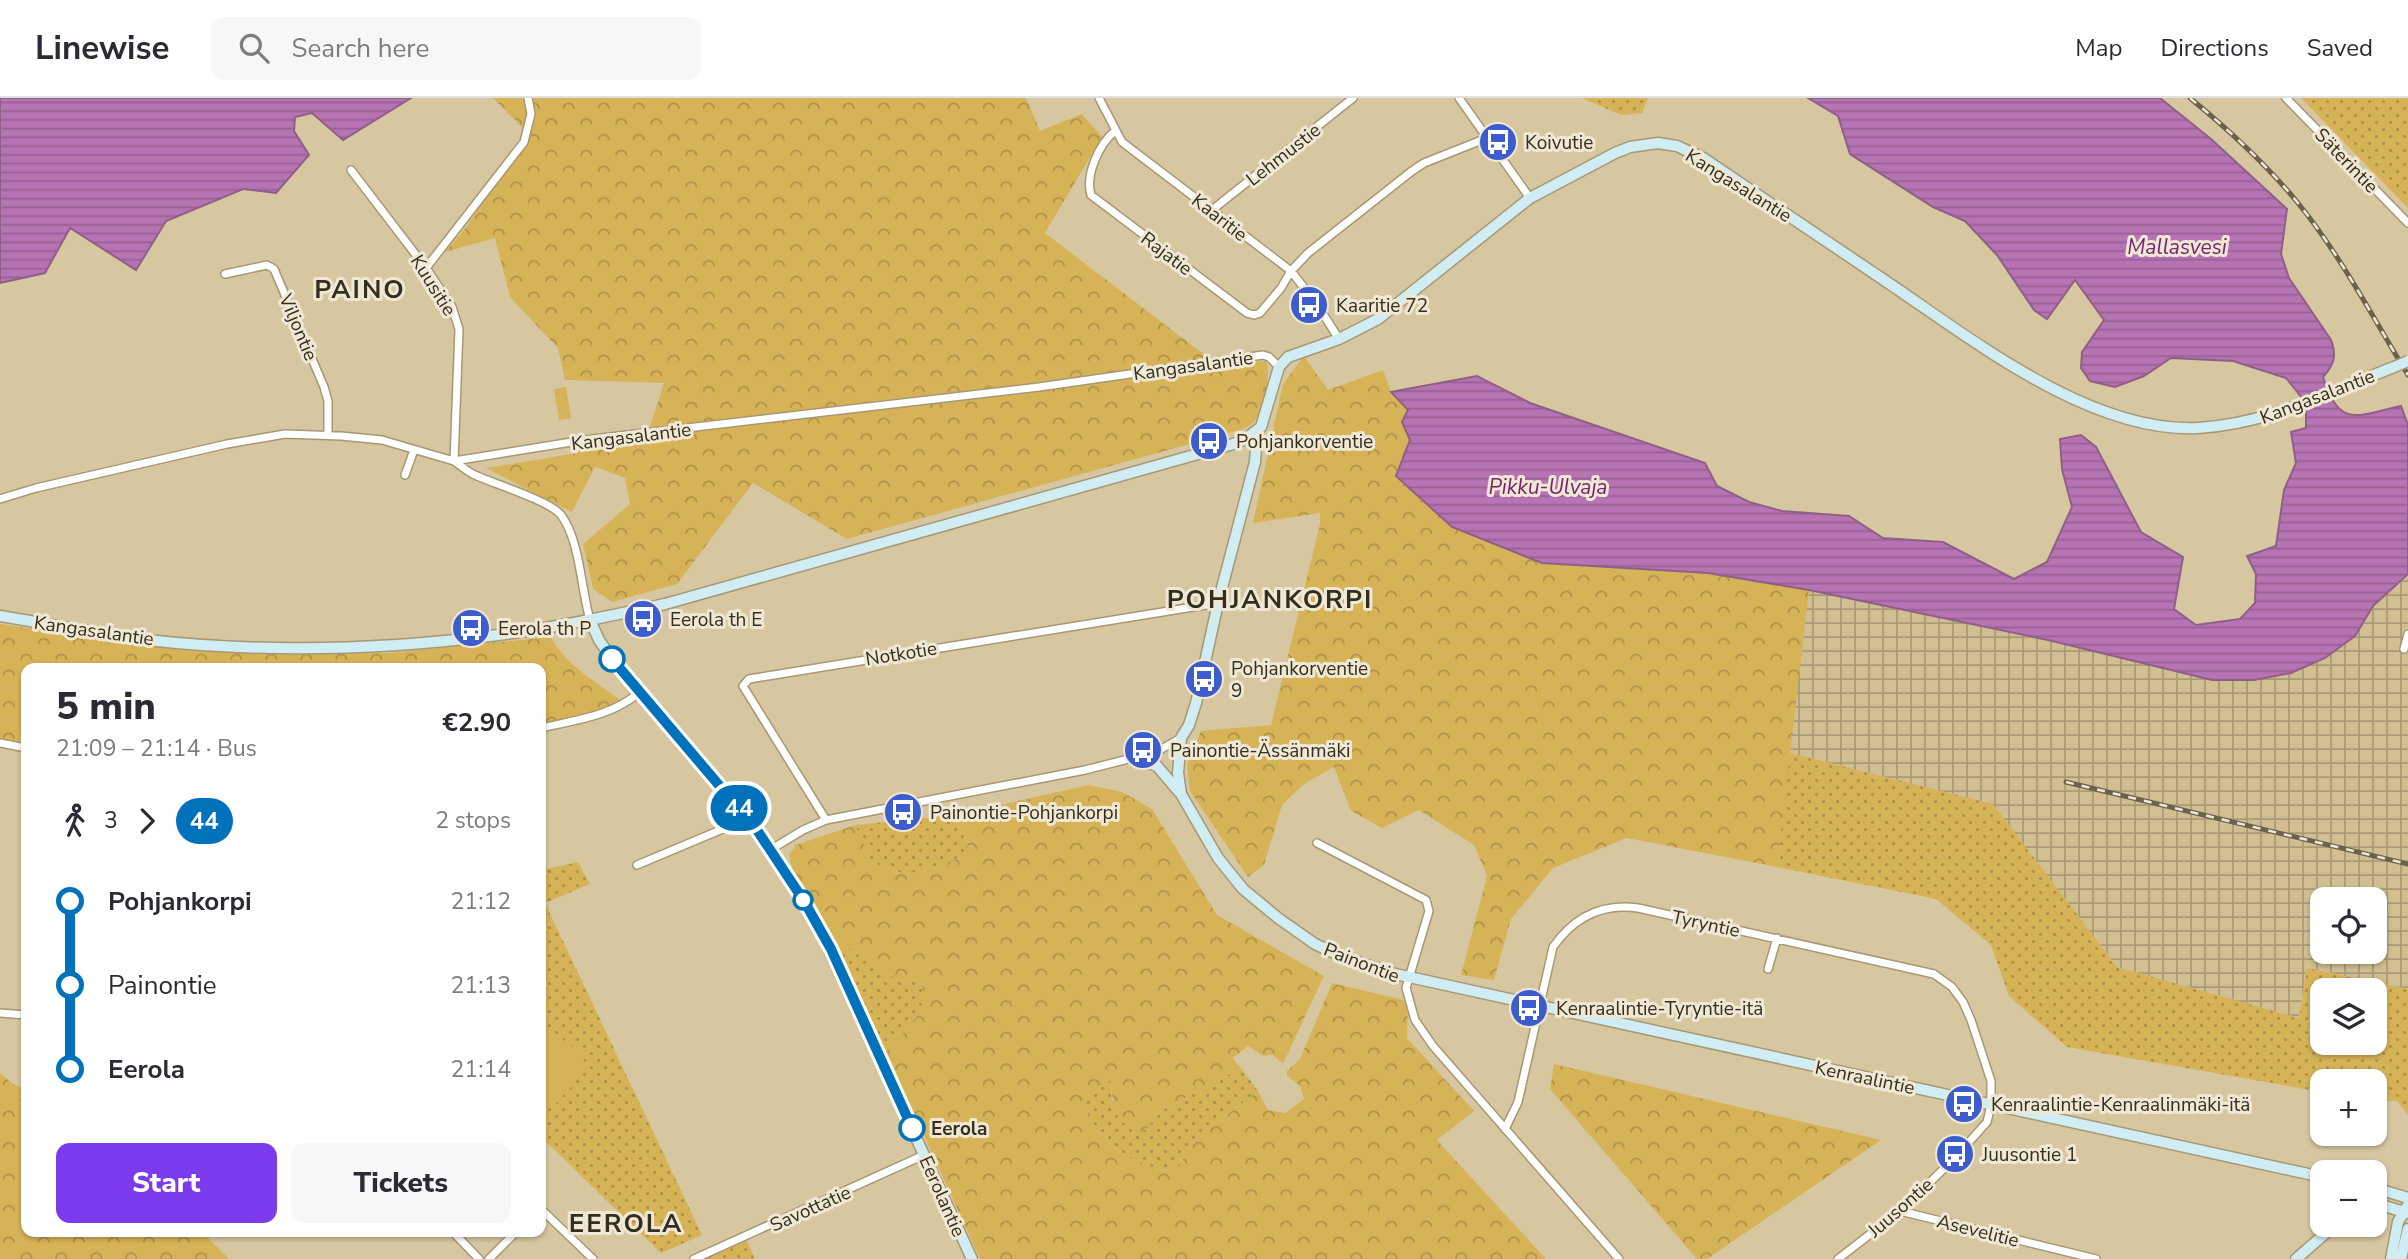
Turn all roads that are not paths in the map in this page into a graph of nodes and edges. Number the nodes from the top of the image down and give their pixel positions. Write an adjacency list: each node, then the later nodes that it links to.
1 (528, 98): 12 (street)
2 (1099, 98): 6 (street, Kaaritie)
3 (1353, 98): 10 (street, Lehmustie)
4 (1459, 98): 7 (street)
5 (2286, 98): 11 (street, Säterintie)
6 (1115, 131): 10 (street, Kaaritie); 13 (street, Rajatie)
7 (1487, 138): 9 (street); 13 (street)
8 (351, 170): 12 (street, Kuusitie)
9 (1530, 198): 15 (main road, Kangasalantie); 16 (main road, Kangasalantie, bridge)
10 (1212, 210): 13 (street, Kaaritie)
11 (2408, 223)
12 (426, 268): 21 (street, Kuusitie)
13 (1291, 271): 15 (street, Kaaritie)
14 (225, 274): 18 (street, Viljontie)
15 (1339, 339): 17 (main road, Kangasalantie)
16 (2408, 361)
17 (1279, 367): 19 (main road); 21 (street, Kangasalantie)
18 (328, 435): 20 (street, Kangasalantie); 23 (street, Kangasalantie)
19 (1253, 435): 24 (main road); 26 (main road, Kangasalantie)
20 (414, 450): 21 (street, Kangasalantie); 22 (street)
21 (454, 461): 26 (street)
22 (405, 475)
23 (0, 499)
24 (1218, 603): 31 (main road); 37 (street, Notkotie)
25 (0, 616): 26 (main road, Kangasalantie)
26 (590, 620): 29 (main road)
27 (2408, 634): 28 (street)
28 (2404, 649)
29 (640, 692): 30 (street); 36 (main road, Eerolantie)
30 (546, 727)
31 (1181, 738): 34 (street); 35 (main road, Painontie)
32 (0, 743): 33 (street)
33 (21, 747)
34 (1132, 757): 35 (main road); 37 (street)
35 (1181, 793): 43 (main road, Painontie)
36 (745, 817): 39 (main road, Eerolantie); 40 (street)
37 (826, 820): 39 (street)
38 (1317, 843): 43 (street)
39 (770, 850): 49 (main road, Eerolantie)
40 (637, 865)
41 (1777, 938): 42 (street); 44 (street, Tyryntie); 47 (street, Tyryntie)
42 (1768, 969)
43 (1408, 976): 44 (main road, Kenraalintie); 48 (street, Painontie)
44 (1540, 1005): 47 (main road, Kenraalintie); 48 (street, Tyryntie)
45 (0, 1013): 46 (street)
46 (21, 1015)
47 (1992, 1105): 50 (main road, Kenraalintie); 54 (street, Juusontie)
48 (1505, 1129): 66 (street, Painontie)
49 (925, 1155): 64 (street, Savottatie); 65 (main road, Eerolantie)
50 (2310, 1174)
51 (2387, 1192): 52 (main road)
52 (2408, 1198)
53 (2387, 1206): 55 (main road)
54 (1900, 1210): 67 (street, Juusontie); 68 (street, Asevelitie)
55 (2406, 1210): 70 (main road)
56 (546, 1214): 63 (street)
57 (2408, 1229): 71 (main road)
58 (458, 1237): 61 (street)
59 (511, 1237): 62 (street)
60 (2321, 1237): 69 (main road)
61 (479, 1259)
62 (489, 1259)
63 (593, 1259)
64 (694, 1259)
65 (972, 1259)
66 (1619, 1259)
67 (1838, 1259)
68 (2096, 1259)
69 (2296, 1259)
70 (2391, 1259)
71 (2400, 1259)

